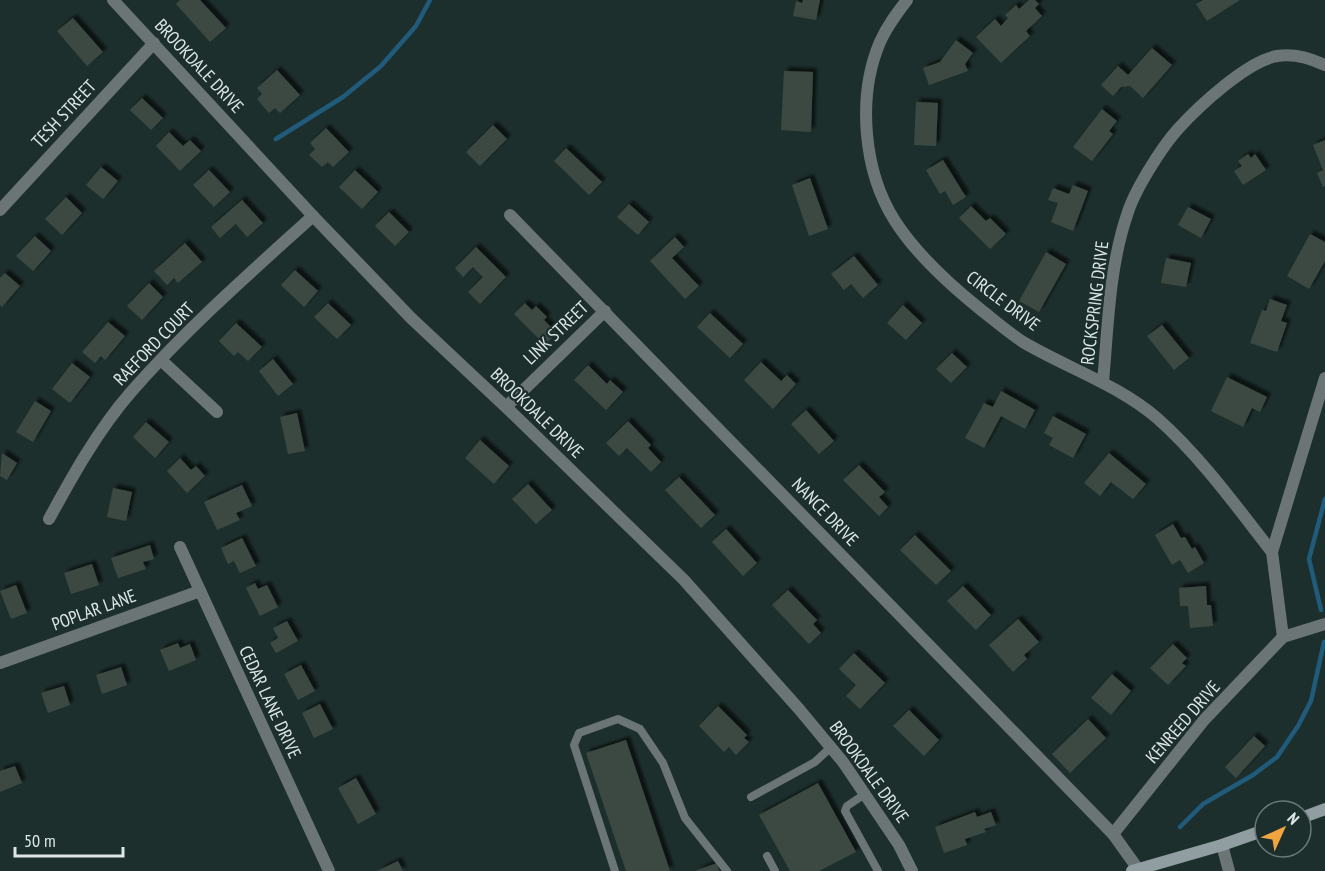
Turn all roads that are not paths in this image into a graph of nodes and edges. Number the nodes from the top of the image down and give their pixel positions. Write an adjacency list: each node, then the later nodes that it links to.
1 (113, 0): 3 (street, BROOKDALE DRIVE)
2 (907, 0): 11 (street, CIRCLE DRIVE)
3 (154, 43): 5 (street, TESH STREET); 7 (street, BROOKDALE DRIVE)
4 (1325, 65): 11 (street, ROCKSPRING DRIVE)
5 (0, 210)
6 (510, 215): 8 (street, NANCE DRIVE)
7 (313, 216): 9 (street, RAEFORD COURT); 12 (street, BROOKDALE DRIVE)
8 (605, 311): 12 (street, LINK STREET); 24 (street, NANCE DRIVE)
9 (161, 360): 13 (street); 14 (street, RAEFORD COURT)
10 (1325, 378): 16 (street)
11 (1103, 382): 16 (street, CIRCLE DRIVE)
12 (506, 406): 21 (street, BROOKDALE DRIVE)
13 (217, 412)
14 (48, 519)
15 (180, 547): 17 (street, CEDAR LANE DRIVE)
16 (1272, 552): 19 (street)
17 (200, 591): 20 (street, POPLAR LANE); 29 (street, CEDAR LANE DRIVE)
18 (1325, 624): 19 (street, KENREED DRIVE)
19 (1283, 637): 24 (street, KENREED DRIVE)
20 (0, 663)
21 (831, 747): 22 (street, BROOKDALE DRIVE); 23 (lane)
22 (865, 794): 33 (lane); 34 (street, BROOKDALE DRIVE)
23 (751, 797)
24 (1113, 834): 28 (street)
25 (1253, 834): 26 (main road)
26 (1222, 845): 28 (main road); 35 (street)
27 (767, 856): 32 (lane)
28 (1135, 870)
29 (329, 871)
30 (615, 871): 31 (lane)
31 (727, 871)
32 (775, 871)
33 (878, 871)
34 (912, 871)
35 (1229, 871)

